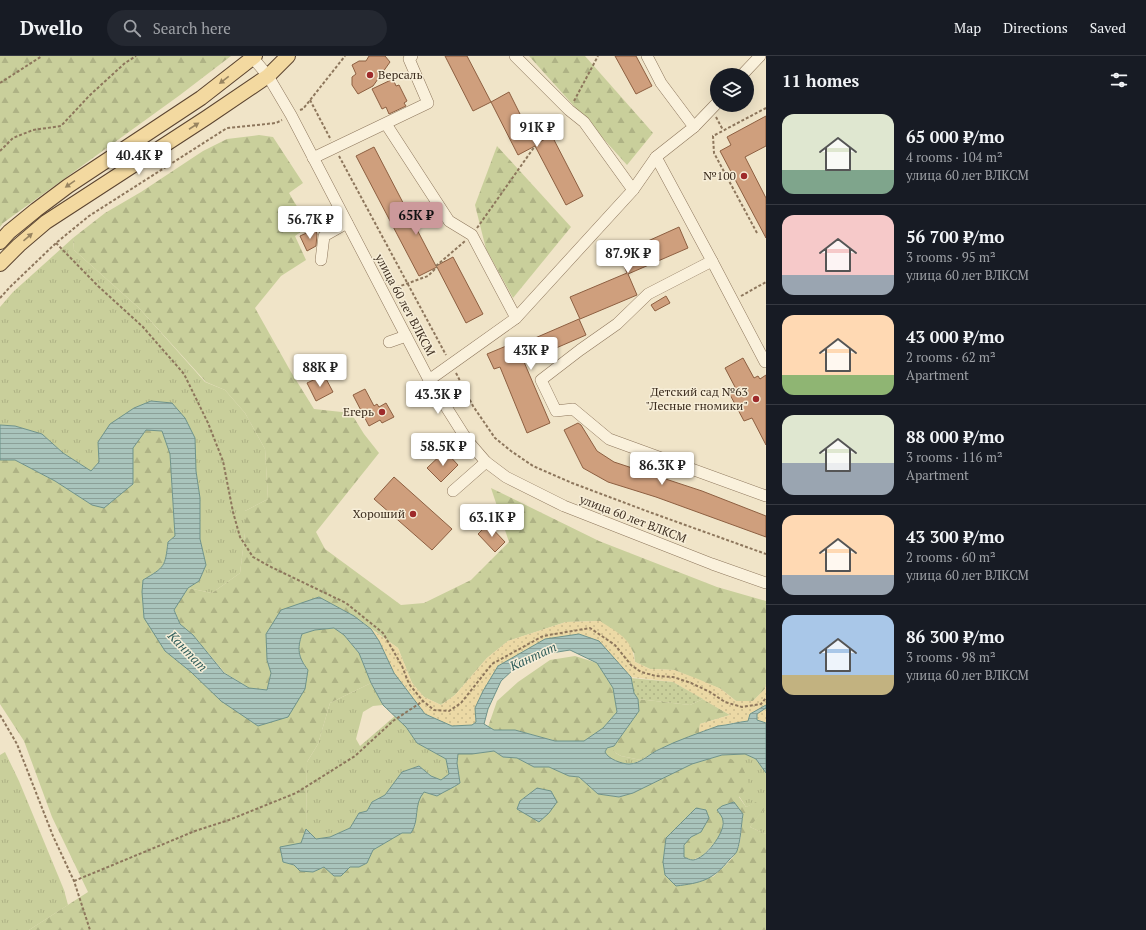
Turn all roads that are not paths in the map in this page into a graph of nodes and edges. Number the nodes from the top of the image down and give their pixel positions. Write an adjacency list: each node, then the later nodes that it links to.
1 (288, 56): 8 (main road)
2 (412, 56): 10 (street)
3 (515, 56): 14 (street)
4 (647, 56): 11 (street)
5 (760, 56): 7 (street)
6 (254, 57): 8 (street, улица 60 лет ВЛКСМ); 16 (main road, one-way to 16)
7 (749, 68)
8 (268, 76): 13 (street, улица 60 лет ВЛКСМ); 19 (main road, one-way to 8)
9 (710, 110): 11 (street)
10 (386, 124): 13 (street); 20 (street)
11 (694, 127): 12 (street)
12 (656, 157): 14 (street); 18 (street)
13 (313, 158): 15 (street, улица 60 лет ВЛКСМ)
14 (633, 190): 20 (street)
15 (347, 223): 17 (street); 21 (street, улица 60 лет ВЛКСМ)
16 (0, 242)
17 (321, 260)
18 (712, 261): 23 (street); 27 (street)
19 (0, 264)
20 (516, 318): 24 (street)
21 (406, 336): 22 (street); 24 (street, улица 60 лет ВЛКСМ)
22 (389, 342)
23 (765, 362)
24 (429, 380): 25 (street, улица 60 лет ВЛКСМ)
25 (486, 462): 26 (street); 28 (street, улица 60 лет ВЛКСМ)
26 (453, 491)
27 (766, 496)
28 (766, 582)

